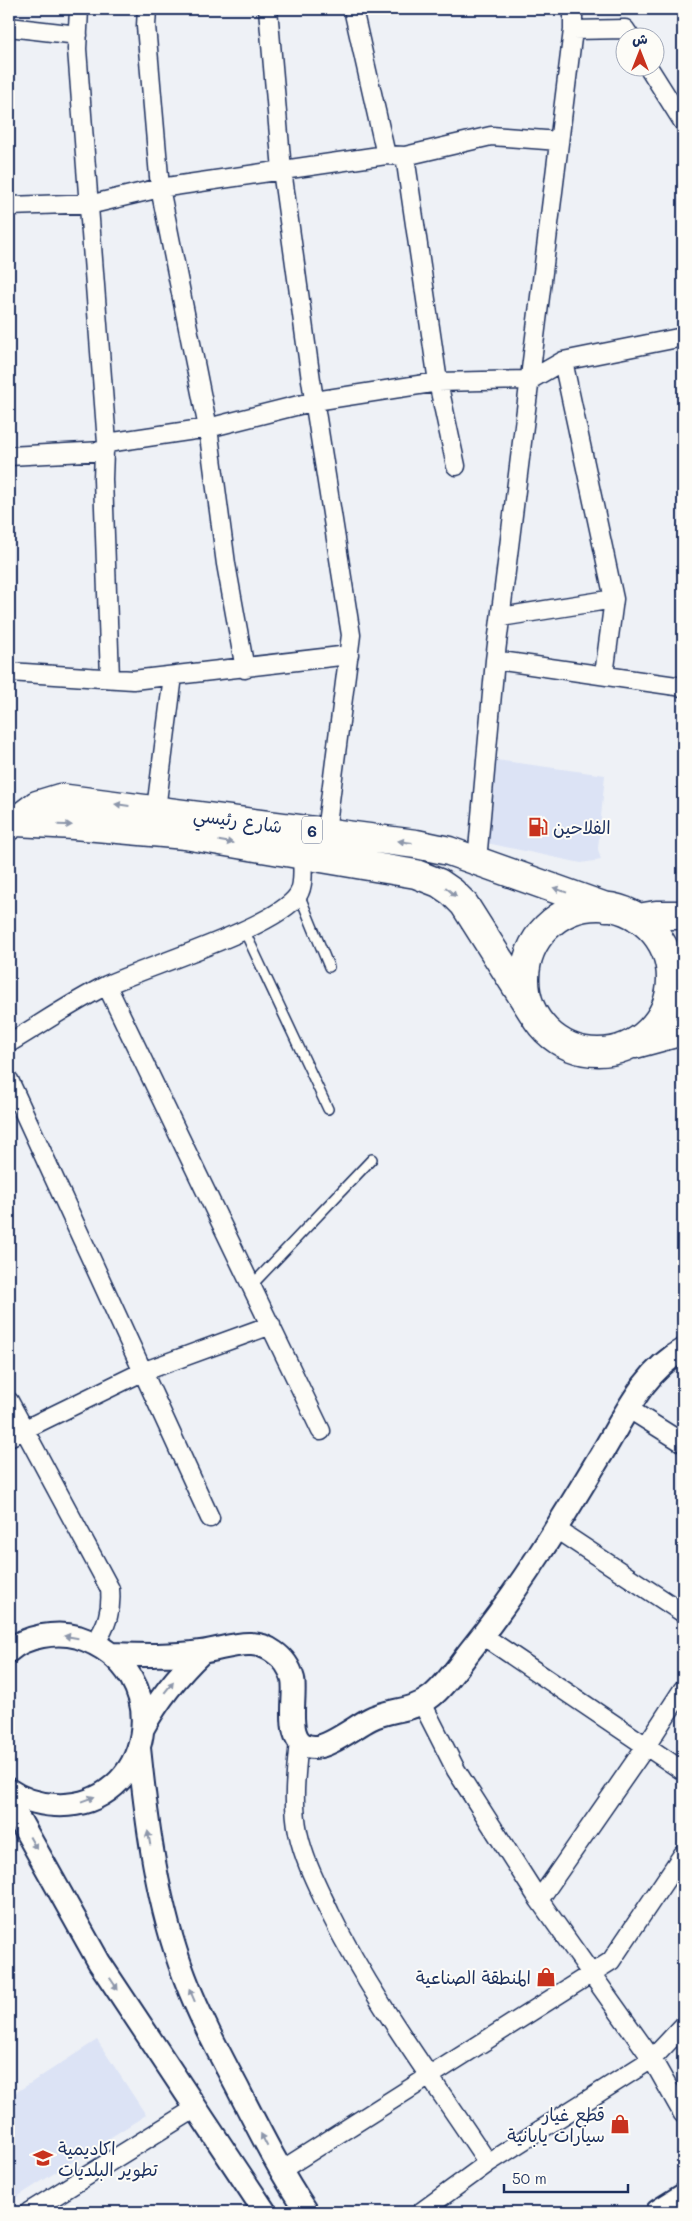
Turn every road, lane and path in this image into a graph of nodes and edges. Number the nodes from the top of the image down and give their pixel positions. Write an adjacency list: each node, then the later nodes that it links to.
1 (79, 9): 9 (street)
2 (148, 9): 16 (street)
3 (268, 9): 15 (street)
4 (353, 9): 13 (street)
5 (573, 9): 8 (street)
6 (9, 27): 9 (street)
7 (614, 29): 8 (street)
8 (573, 30): 12 (street)
9 (78, 35): 17 (street)
10 (655, 78): 11 (street)
11 (683, 122)
12 (559, 141): 14 (street); 21 (street)
13 (386, 155): 14 (street); 15 (street)
14 (405, 156): 22 (street)
15 (282, 170): 16 (street); 23 (street)
16 (160, 188): 17 (street); 24 (street)
17 (88, 203): 18 (street); 25 (street)
18 (9, 206)
19 (683, 337): 20 (street)
20 (563, 361): 21 (street); 28 (street)
21 (530, 380): 22 (street); 29 (street)
22 (438, 382): 23 (street); 27 (street)
23 (314, 401): 24 (street); 30 (street)
24 (208, 428): 25 (street); 32 (street)
25 (106, 447): 26 (street); 36 (street)
26 (9, 456)
27 (456, 466)
28 (614, 599): 29 (street); 34 (street)
29 (501, 617): 31 (street)
30 (350, 655): 32 (street); 40 (street)
31 (495, 660): 34 (street); 42 (street)
32 (245, 668): 35 (street)
33 (9, 672): 36 (street)
34 (604, 675): 37 (street)
35 (173, 676): 36 (street); 38 (street)
36 (110, 678)
37 (683, 686)
38 (156, 809): 39 (highway, شارع رئيسي / 6, one-way to 39); 40 (highway, شارع رئيسي / 6)
39 (12, 824): 41 (highway, شارع رئيسي / 6, one-way to 41)
40 (326, 832): 42 (highway, شارع رئيسي / 6, one-way to 40)
41 (302, 854): 43 (street); 51 (highway, شارع رئيسي / 6, one-way to 51)
42 (477, 861): 44 (highway, شارع رئيسي / 6, one-way to 42)
43 (299, 894): 47 (street); 49 (lane)
44 (606, 907): 46 (highway, شارع رئيسي); 51 (highway, شارع رئيسي)
45 (683, 915): 46 (highway, شارع رئيسي)
46 (638, 918): 48 (highway, شارع رئيسي)
47 (244, 930): 50 (street); 56 (lane)
48 (677, 964): 54 (highway, شارع رئيسي)
49 (329, 967)
50 (107, 986): 53 (street); 58 (street)
51 (533, 1013): 54 (highway, شارع رئيسي)
52 (683, 1031): 54 (highway, شارع رئيسي)
53 (9, 1043)
54 (624, 1046)
55 (9, 1080): 61 (street)
56 (328, 1109)
57 (372, 1159): 58 (lane)
58 (252, 1285): 59 (street)
59 (271, 1325): 61 (street); 64 (street)
60 (683, 1350): 63 (street)
61 (142, 1372): 65 (street); 67 (street)
62 (9, 1400): 65 (street)
63 (629, 1408): 66 (street); 68 (street)
64 (321, 1431)
65 (16, 1433): 72 (street)
66 (683, 1443)
67 (210, 1518)
68 (556, 1529): 69 (street); 70 (street)
69 (683, 1613)
70 (482, 1635): 75 (street); 78 (street)
71 (10, 1648): 72 (street, one-way to 71)
72 (104, 1649): 73 (street); 76 (street)
73 (202, 1652): 76 (street, one-way to 73); 77 (street)
74 (683, 1690): 78 (street)
75 (422, 1703): 77 (street); 83 (street)
76 (141, 1738): 80 (street, one-way to 76); 91 (street, one-way to 76)
77 (299, 1741): 87 (street)
78 (646, 1746): 79 (street); 83 (street)
79 (683, 1771)
80 (9, 1790)
81 (9, 1801): 88 (street, one-way to 88)
82 (683, 1854): 84 (street)
83 (538, 1900): 84 (street)
84 (592, 1974): 86 (street); 87 (street)
85 (683, 2026): 86 (street)
86 (652, 2059): 89 (street); 90 (street)
87 (431, 2076): 90 (street); 91 (street)
88 (196, 2108): 93 (street); 94 (street)
89 (683, 2114)
90 (488, 2164): 96 (street)
91 (280, 2171): 95 (street)
92 (683, 2197): 97 (main road)
93 (29, 2212)
94 (265, 2212)
95 (306, 2212)
96 (421, 2212)
97 (659, 2212)

